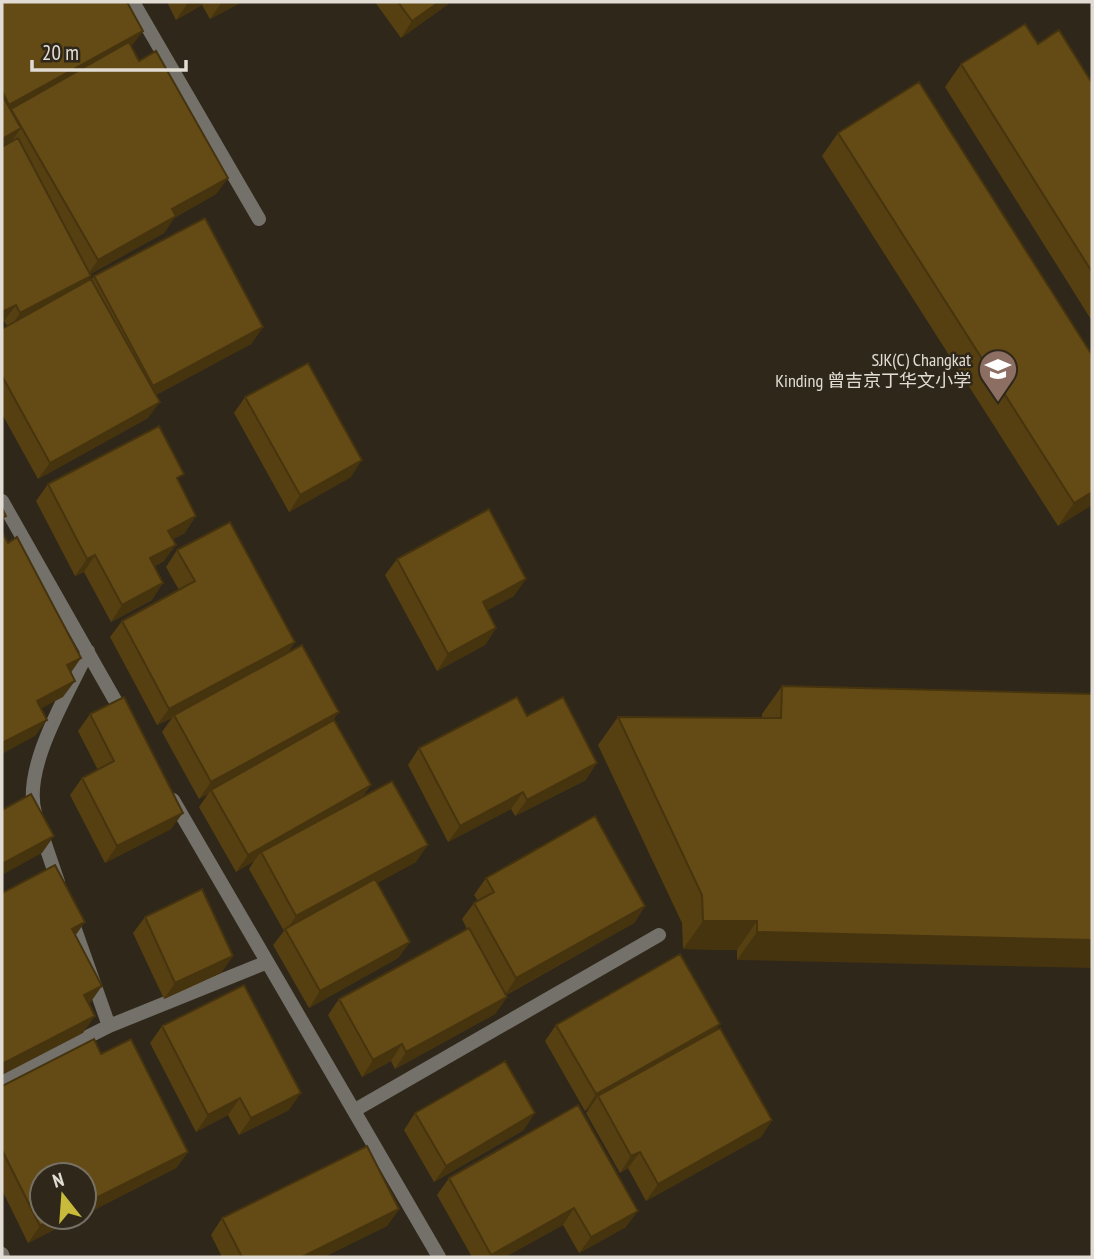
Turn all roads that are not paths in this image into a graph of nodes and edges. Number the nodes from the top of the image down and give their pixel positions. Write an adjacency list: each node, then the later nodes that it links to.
1 (133, 2): 2 (street)
2 (258, 219)
3 (2, 501): 4 (street)
4 (88, 651): 5 (street); 9 (street)
5 (135, 735)
6 (163, 783): 8 (street)
7 (659, 935): 11 (street)
8 (265, 963): 9 (street); 11 (street)
9 (109, 1026): 10 (street)
10 (2, 1080)
11 (355, 1110): 12 (street)
12 (439, 1257)

